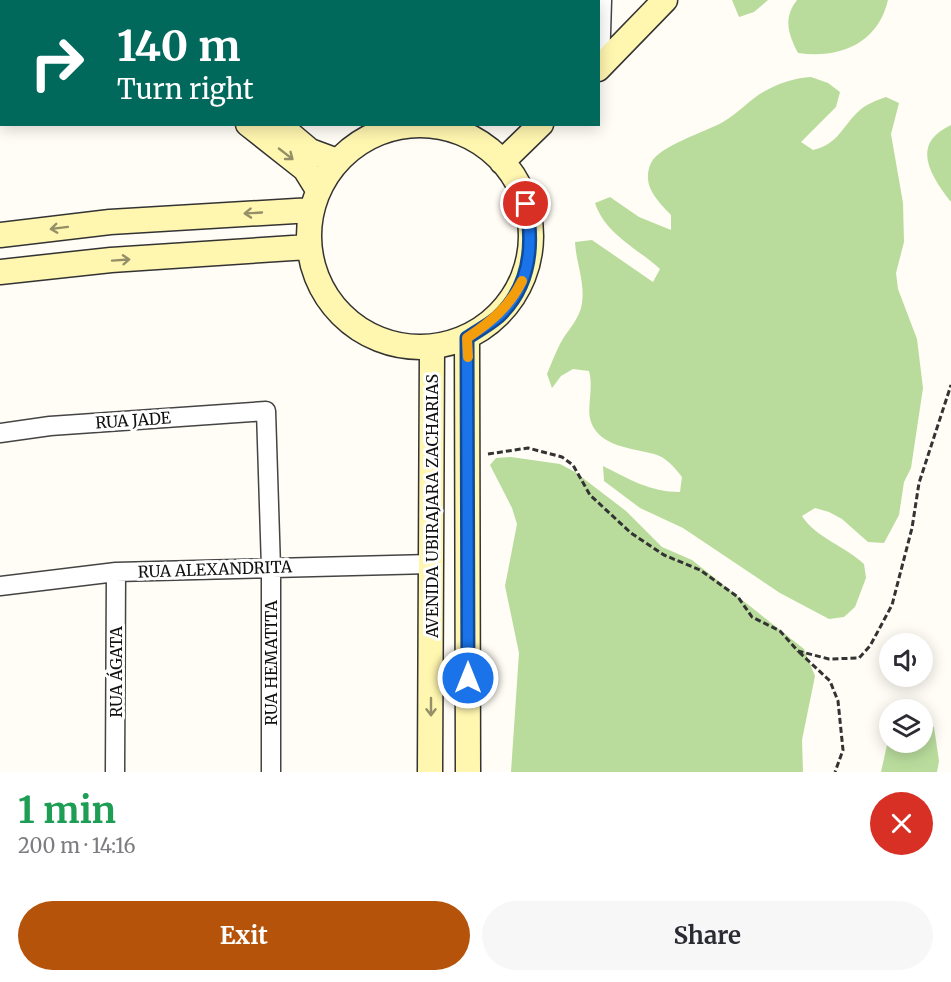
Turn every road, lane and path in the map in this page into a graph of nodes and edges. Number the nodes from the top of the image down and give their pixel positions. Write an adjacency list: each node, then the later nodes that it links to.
1 (602, 0): 3 (street)
2 (665, 0): 4 (main road)
3 (600, 46)
4 (600, 68)
5 (251, 126): 12 (main road, one-way to 12)
6 (280, 126): 10 (main road)
7 (403, 126): 10 (main road)
8 (441, 126): 11 (main road)
9 (539, 126): 11 (main road)
10 (337, 161): 12 (main road)
11 (502, 162): 16 (main road)
12 (315, 200): 13 (main road, one-way to 13); 14 (main road)
13 (0, 235)
14 (308, 247): 15 (main road, one-way to 14); 17 (main road)
15 (0, 272)
16 (467, 338): 17 (main road); 21 (main road)
17 (432, 348): 22 (main road, AVENIDA UBIRAJARA ZACHARIAS)
18 (951, 385): 26 (path)
19 (266, 411): 20 (street, RUA JADE); 23 (street, RUA HEMATITA)
20 (0, 433)
21 (468, 465): 26 (path); 30 (main road)
22 (431, 564): 23 (street, RUA ALEXANDRITA); 29 (main road, AVENIDA UBIRAJARA ZACHARIAS, one-way to 29)
23 (271, 568): 24 (street, RUA ALEXANDRITA); 28 (street, RUA HEMATITA)
24 (116, 572): 25 (street, RUA ALEXANDRITA); 27 (street, RUA ÁGATA)
25 (0, 586)
26 (798, 651): 31 (path)
27 (115, 772)
28 (271, 772)
29 (430, 772)
30 (468, 772)
31 (835, 772)

